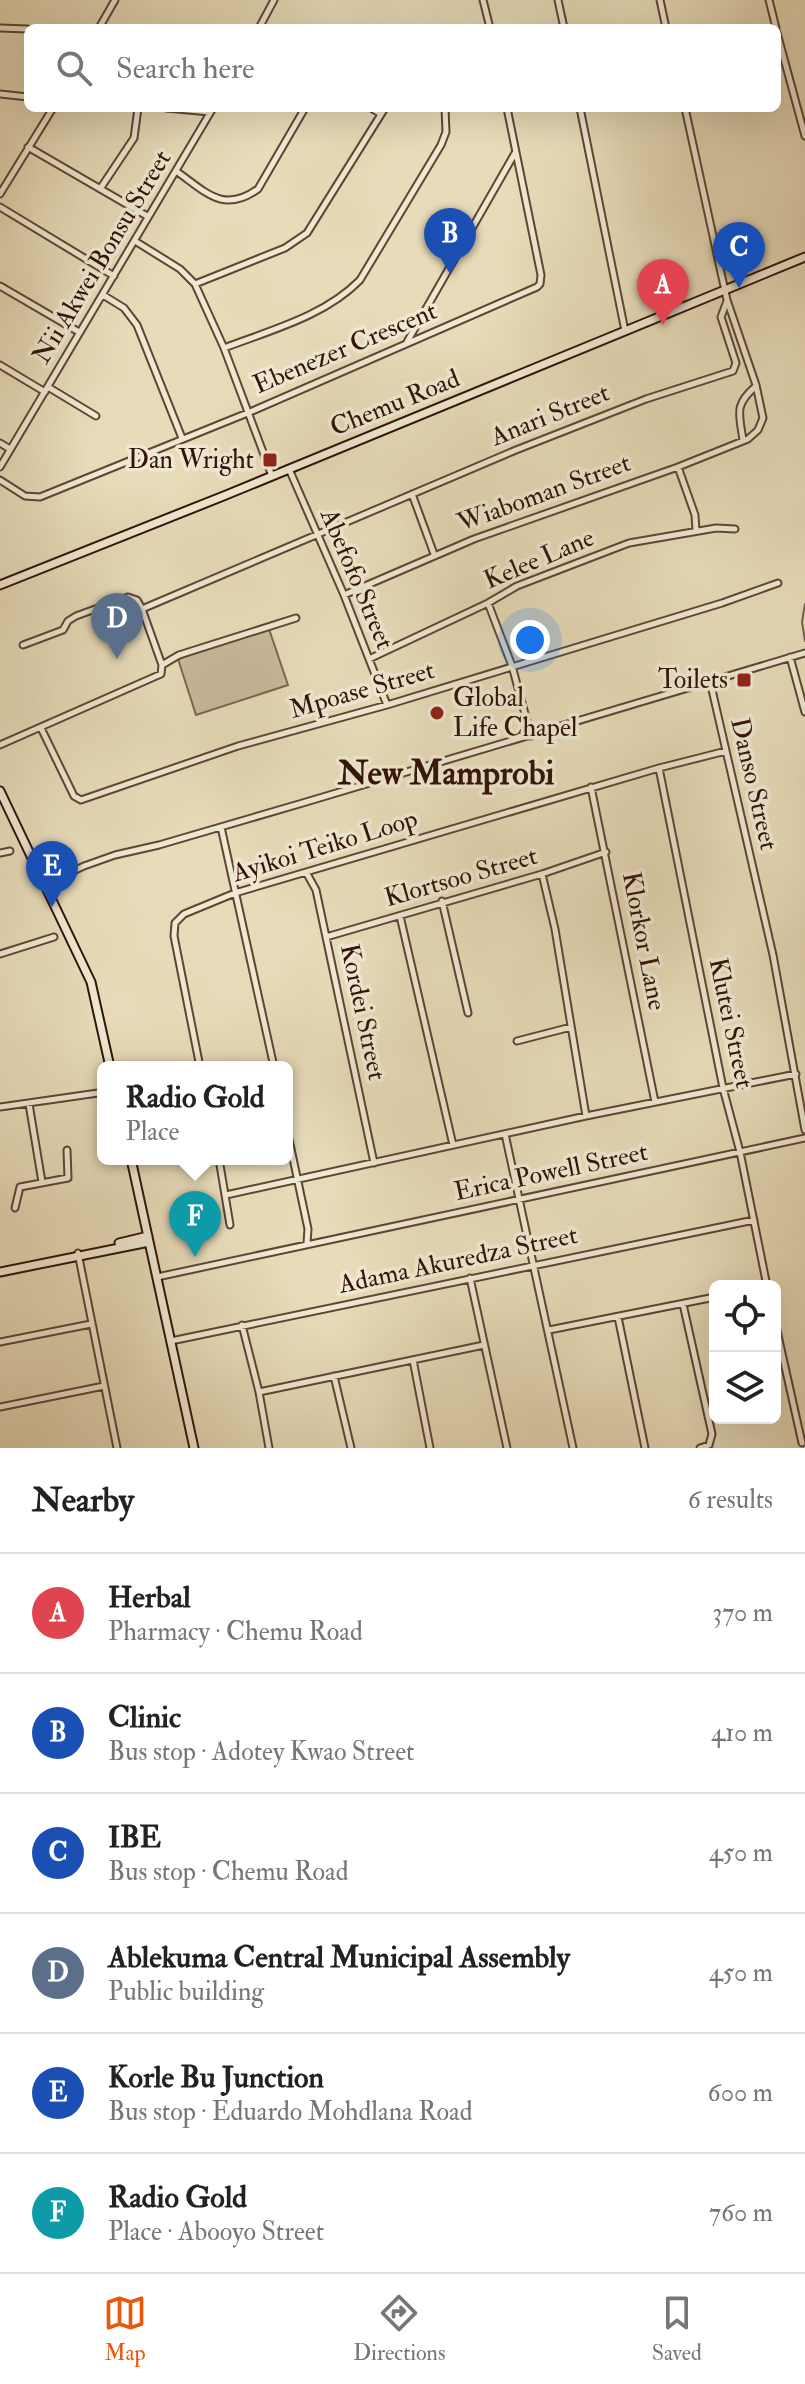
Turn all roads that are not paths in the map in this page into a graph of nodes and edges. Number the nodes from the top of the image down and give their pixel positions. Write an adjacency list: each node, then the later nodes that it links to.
1 (115, 0): 7 (street)
2 (274, 0): 8 (street)
3 (483, 0): 9 (street)
4 (558, 0): 10 (street)
5 (660, 0): 11 (street)
6 (769, 0): 12 (street)
7 (101, 24)
8 (261, 24)
9 (489, 24)
10 (563, 24)
11 (665, 24)
12 (775, 24)
13 (0, 28): 14 (street)
14 (24, 29)
15 (781, 48): 27 (street)
16 (0, 94): 17 (street)
17 (24, 97)
18 (50, 112): 28 (street)
19 (137, 112): 31 (street)
20 (211, 112): 30 (street, Nii Akwei Bonsu Street)
21 (303, 112): 30 (street)
22 (382, 112): 38 (street)
23 (445, 112): 46 (street)
24 (508, 112): 29 (street, Ebenezer Crescent)
25 (581, 112): 43 (street)
26 (686, 112): 40 (street)
27 (805, 136)
28 (28, 147): 31 (street); 32 (street)
29 (516, 152): 45 (street); 45 (street, Ebenezer Crescent)
30 (176, 171): 34 (street, Nii Akwei Bonsu Street)
31 (100, 189): 34 (street)
32 (0, 194)
33 (0, 207): 37 (street)
34 (147, 216): 35 (street, Nii Akwei Bonsu Street)
35 (135, 241): 37 (street, Nii Akwei Bonsu Street); 38 (street)
36 (805, 257): 40 (street, Chemu Road)
37 (114, 276): 41 (street, Nii Akwei Bonsu Street)
38 (195, 284): 46 (street)
39 (0, 286): 44 (street)
40 (727, 289): 42 (street); 43 (street, Chemu Road)
41 (103, 295): 44 (street, Nii Akwei Bonsu Street); 52 (street)
42 (727, 300): 48 (street); 61 (street, Anari Street)
43 (625, 331): 58 (street, Chemu Road)
44 (79, 332): 49 (street, Nii Akwei Bonsu Street)
45 (406, 343): 50 (street, Ebenezer Crescent)
46 (224, 348): 50 (street)
47 (0, 365): 49 (street)
48 (756, 385): 53 (street); 53 (street, Wiaboman Street)
49 (46, 389): 51 (street); 55 (street, Nii Akwei Bonsu Street)
50 (250, 412): 52 (street, Ebenezer Crescent); 59 (street)
51 (96, 416)
52 (182, 438): 60 (street, Ebenezer Crescent)
53 (743, 440): 57 (street, Wiaboman Street)
54 (0, 443): 55 (street)
55 (10, 449): 56 (street, Nii Akwei Bonsu Street)
56 (0, 467)
57 (678, 467): 63 (street); 65 (street, Wiaboman Street)
58 (289, 469): 59 (street, Chemu Road); 64 (street, Abefofo Street)
59 (272, 476): 67 (street, Chemu Road)
60 (0, 480)
61 (412, 494): 64 (street, Anari Street); 65 (street)
62 (735, 529): 63 (street, Kelee Lane)
63 (696, 531): 69 (street, Kelee Lane)
64 (316, 534): 68 (street, Abefofo Street); 70 (street, Anari Street)
65 (434, 554): 68 (street, Wiaboman Street)
66 (778, 583): 77 (street, Mpoase Street)
67 (0, 585)
68 (344, 595): 75 (street, Abefofo Street)
69 (488, 603): 75 (street, Kelee Lane); 77 (street)
70 (142, 609): 72 (street); 76 (street)
71 (296, 618): 76 (street)
72 (23, 645)
73 (805, 653): 74 (street)
74 (790, 657): 78 (street); 80 (street)
75 (369, 659): 79 (street, Abefofo Street)
76 (162, 665): 81 (street)
77 (512, 666): 79 (street, Mpoase Street); 82 (street)
78 (710, 681): 82 (street); 84 (street, Danso Street)
79 (387, 705): 81 (street, Mpoase Street)
80 (805, 712)
81 (41, 728): 83 (street)
82 (531, 736): 88 (street)
83 (0, 745)
84 (726, 751): 85 (street, Ayikoi Teiko Loop); 107 (street, Danso Street)
85 (659, 768): 86 (street, Ayikoi Teiko Loop); 108 (street, Klutei Street)
86 (591, 787): 90 (street, Klorkor Lane); 92 (street, Ayikoi Teiko Loop)
87 (0, 791): 94 (street)
88 (221, 827): 94 (street); 95 (street)
89 (10, 851): 91 (street)
90 (606, 852): 93 (street, Klortsoo Street); 110 (street, Klorkor Lane)
91 (0, 853)
92 (306, 872): 95 (street, Ayikoi Teiko Loop); 99 (street, Kordei Street)
93 (542, 874): 96 (street, Klortsoo Street); 102 (street)
94 (46, 884): 104 (street)
95 (235, 893): 105 (street, Ayikoi Teiko Loop); 106 (street)
96 (442, 901): 97 (street, Klortsoo Street); 101 (street)
97 (400, 916): 99 (street, Klortsoo Street); 117 (street)
98 (54, 937): 100 (street)
99 (326, 937): 121 (street, Kordei Street)
100 (0, 954)
101 (468, 1013)
102 (571, 1027): 103 (street); 113 (street)
103 (517, 1041)
104 (109, 1061)
105 (199, 1061)
106 (273, 1061)
107 (796, 1074): 108 (street); 114 (street, Danso Street)
108 (723, 1088): 110 (street); 119 (street, Klutei Street)
109 (97, 1093): 111 (street)
110 (655, 1102): 113 (street)
111 (29, 1104): 112 (street); 125 (street)
112 (0, 1107)
113 (586, 1116): 115 (street)
114 (805, 1130)
115 (505, 1134): 117 (street); 127 (street)
116 (805, 1138): 119 (street, Erica Powell Street)
117 (453, 1145): 121 (street)
118 (67, 1150): 125 (street)
119 (740, 1152): 127 (street, Erica Powell Street); 129 (street, Klutei Street)
120 (293, 1161): 124 (street)
121 (374, 1163): 124 (street)
122 (132, 1165): 131 (street)
123 (220, 1165): 126 (street)
124 (297, 1181): 126 (street); 133 (street)
125 (42, 1182): 128 (street)
126 (226, 1195): 130 (street)
127 (519, 1199): 133 (street, Erica Powell Street); 136 (street)
128 (15, 1208)
129 (754, 1220): 136 (street, Adama Akuredza Street); 140 (street, Klutei Street)
130 (230, 1225)
131 (147, 1235): 132 (street); 132 (street); 135 (street)
132 (132, 1243): 134 (street); 135 (street)
133 (306, 1244): 138 (street, Erica Powell Street)
134 (77, 1255): 137 (street); 144 (street)
135 (152, 1257): 138 (street)
136 (533, 1264): 139 (street, Adama Akuredza Street); 146 (street)
137 (0, 1272)
138 (156, 1277): 147 (street)
139 (470, 1278): 145 (street, Adama Akuredza Street); 149 (street)
140 (766, 1280)
141 (709, 1298): 142 (street)
142 (683, 1304): 143 (street); 165 (street)
143 (618, 1317): 146 (street); 164 (street)
144 (91, 1324): 148 (street); 153 (street)
145 (242, 1325): 147 (street, Adama Akuredza Street); 154 (street)
146 (549, 1330): 163 (street)
147 (170, 1341): 158 (street)
148 (0, 1342)
149 (484, 1345): 151 (street); 162 (street)
150 (781, 1349): 156 (street)
151 (413, 1360): 152 (street); 161 (street)
152 (334, 1376): 154 (street); 160 (street)
153 (104, 1386): 155 (street); 157 (street)
154 (259, 1392): 159 (street)
155 (0, 1407)
156 (802, 1443)
157 (117, 1448)
158 (194, 1448)
159 (269, 1448)
160 (351, 1448)
161 (430, 1448)
162 (507, 1448)
163 (573, 1448)
164 (645, 1448)
165 (700, 1448)

